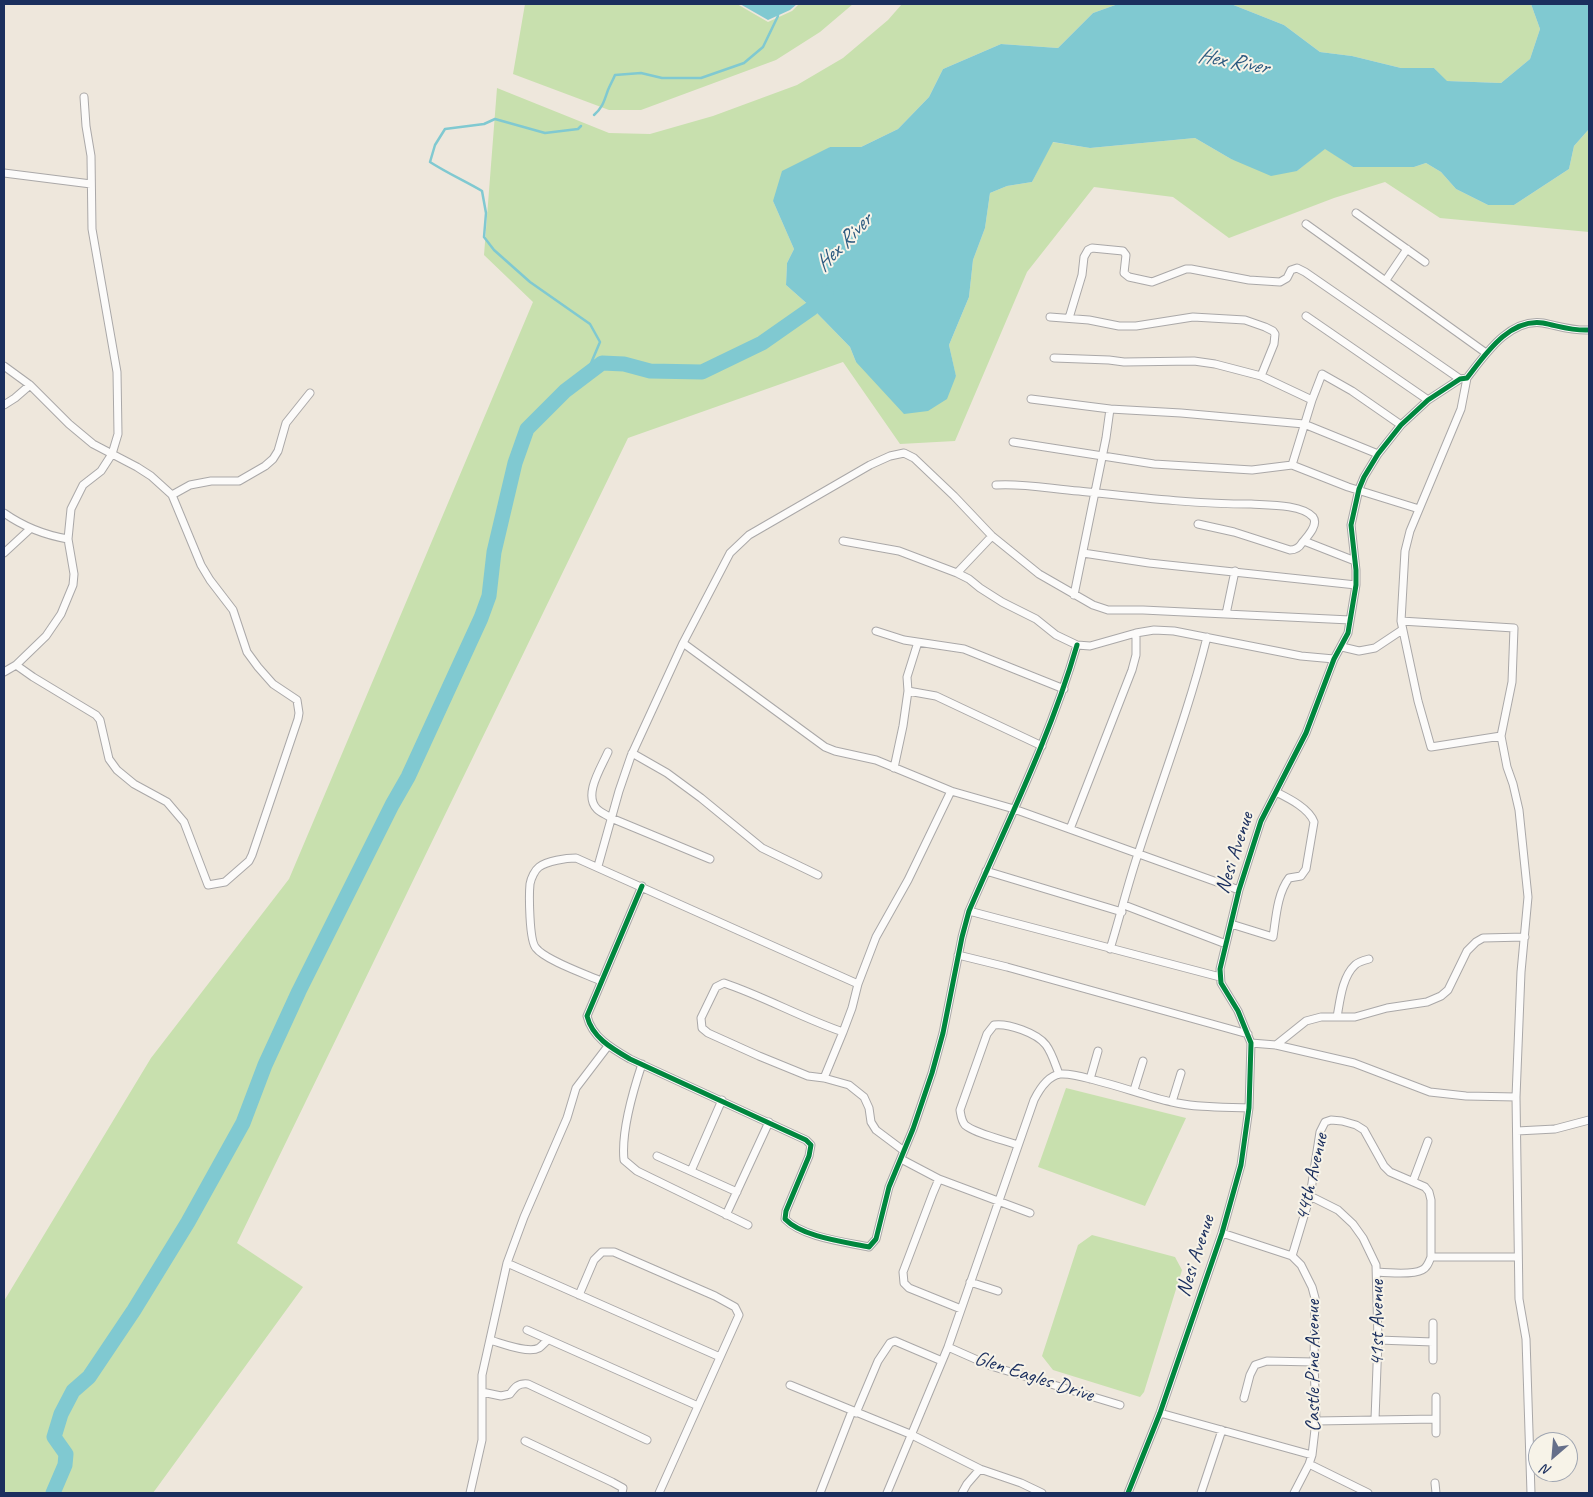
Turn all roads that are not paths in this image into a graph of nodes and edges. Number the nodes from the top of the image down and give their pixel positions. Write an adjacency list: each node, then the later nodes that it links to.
1 (84, 97): 3 (street)
2 (4, 173): 3 (street)
3 (91, 184): 28 (street)
4 (1356, 213): 6 (street)
5 (1306, 224): 8 (street)
6 (1407, 249): 7 (street); 8 (street)
7 (1425, 262)
8 (1386, 280): 13 (street)
9 (1306, 316): 22 (street)
10 (1050, 317): 11 (street)
11 (1069, 318): 16 (street); 17 (street)
12 (1589, 330): 13 (street, Nesi Avenue)
13 (1486, 353): 17 (street, Nesi Avenue)
14 (1054, 358): 16 (street)
15 (4, 366): 18 (street)
16 (1261, 376): 21 (street)
17 (1463, 378): 22 (street, Nesi Avenue); 36 (street)
18 (30, 385): 23 (street); 28 (street)
19 (310, 393): 35 (street)
20 (1031, 399): 24 (street)
21 (1312, 400): 25 (street); 26 (street)
22 (1428, 400): 26 (street, Nesi Avenue)
23 (4, 404)
24 (1110, 409): 25 (street); 30 (street)
25 (1304, 424): 29 (street); 31 (street)
26 (1400, 426): 29 (street, Nesi Avenue)
27 (1013, 442): 30 (street)
28 (112, 454): 35 (street); 41 (street)
29 (1378, 454): 33 (street, Nesi Avenue)
30 (1102, 456): 31 (street); 34 (street)
31 (1292, 465): 33 (street)
32 (996, 485): 34 (street)
33 (1360, 489): 36 (street); 46 (street, Nesi Avenue)
34 (1094, 493): 43 (street); 45 (street)
35 (172, 495): 63 (street)
36 (1419, 509): 53 (street)
37 (4, 514): 39 (street)
38 (1198, 524): 43 (street)
39 (30, 529): 41 (street); 44 (street)
40 (992, 536): 48 (street); 50 (street); 59 (street)
41 (68, 539): 63 (street)
42 (843, 541): 48 (street)
43 (1304, 541): 46 (street)
44 (4, 553)
45 (1083, 553): 47 (street); 50 (street)
46 (1355, 561): 49 (street, Nesi Avenue)
47 (1234, 571): 49 (street); 51 (street)
48 (957, 573): 60 (street)
49 (1356, 585): 52 (street, Nesi Avenue)
50 (1074, 595): 51 (street)
51 (1226, 614): 52 (street)
52 (1350, 620): 61 (street, Nesi Avenue)
53 (1401, 622): 54 (street); 67 (street)
54 (1402, 630): 61 (street); 67 (street)
55 (876, 631): 58 (street)
56 (1136, 633): 57 (street); 60 (street); 76 (street)
57 (1207, 637): 62 (street); 77 (street)
58 (918, 642): 65 (street); 66 (street)
59 (683, 643): 70 (street); 71 (street)
60 (1077, 645): 65 (street)
61 (1342, 646): 62 (street, Nesi Avenue)
62 (1334, 659): 73 (street, Nesi Avenue)
63 (16, 665): 64 (street)
64 (4, 672)
65 (1064, 689): 68 (street)
66 (908, 691): 68 (street); 71 (street)
67 (1501, 736): 88 (street)
68 (1042, 746): 74 (street)
69 (608, 752): 75 (street)
70 (632, 753): 75 (street); 81 (street)
71 (894, 768): 72 (street)
72 (951, 791): 74 (street); 95 (street)
73 (1276, 792): 83 (street, Nesi Avenue); 87 (street)
74 (1014, 810): 76 (street); 80 (street)
75 (611, 818): 78 (street); 79 (street)
76 (1070, 829): 77 (street)
77 (1138, 854): 83 (street); 84 (street)
78 (710, 859)
79 (598, 866): 82 (street); 94 (street)
80 (986, 871): 85 (street); 86 (street)
81 (818, 875)
82 (642, 886): 94 (street); 95 (street)
83 (1239, 890): 87 (street, Nesi Avenue)
84 (1124, 905): 86 (street); 89 (street)
85 (969, 911): 90 (street); 91 (street)
86 (1122, 912): 90 (street)
87 (1231, 924): 89 (street, Nesi Avenue)
88 (1525, 937): 96 (street); 110 (street)
89 (1226, 944): 93 (street, Nesi Avenue)
90 (1110, 950): 93 (street)
91 (958, 955): 98 (street); 119 (street)
92 (1369, 958): 96 (street)
93 (1220, 977): 98 (street, Nesi Avenue)
94 (601, 981): 101 (street)
95 (858, 984): 97 (street)
96 (1337, 1017): 100 (street)
97 (843, 1032): 107 (street); 107 (street)
98 (1248, 1034): 99 (street, Nesi Avenue)
99 (1251, 1043): 100 (street); 113 (street, Nesi Avenue)
100 (1276, 1045): 110 (street)
101 (608, 1046): 104 (street); 135 (street)
102 (1098, 1051): 108 (street)
103 (1143, 1061): 109 (street)
104 (642, 1064): 111 (street); 129 (street)
105 (1181, 1073): 112 (street)
106 (1059, 1074): 108 (street); 118 (street, Glen Eagles Drive); 118 (street)
107 (824, 1078): 119 (street)
108 (1090, 1079): 109 (street)
109 (1134, 1090): 112 (street)
110 (1516, 1097): 116 (street)
111 (722, 1100): 115 (street); 122 (street)
112 (1172, 1102): 113 (street)
113 (1249, 1108): 131 (street, Nesi Avenue)
114 (1589, 1120): 116 (street)
115 (769, 1122): 121 (street); 125 (street)
116 (1517, 1131): 134 (street)
117 (1428, 1141): 124 (street)
118 (1018, 1145): 127 (street, Glen Eagles Drive)
119 (904, 1151): 121 (street)
120 (657, 1156): 122 (street)
121 (901, 1159): 123 (street)
122 (691, 1171): 125 (street)
123 (939, 1179): 127 (street); 140 (street)
124 (1413, 1181): 126 (street, 44th Avenue); 133 (street, 44th Avenue)
125 (737, 1192): 129 (street)
126 (1310, 1196): 132 (street, 44th Avenue); 136 (street, 41st Avenue)
127 (998, 1201): 128 (street); 137 (street, Glen Eagles Drive)
128 (1030, 1213)
129 (726, 1215): 130 (street)
130 (748, 1225)
131 (1222, 1233): 132 (street); 159 (street, Nesi Avenue)
132 (1292, 1256): 151 (street, Castle Pine Avenue)
133 (1431, 1257): 134 (street); 136 (street)
134 (1518, 1257): 184 (street)
135 (508, 1262): 139 (street); 143 (street)
136 (1378, 1272): 145 (street, 41st Avenue)
137 (970, 1282): 138 (street); 140 (street, Glen Eagles Drive)
138 (998, 1291)
139 (580, 1295): 148 (street); 148 (street)
140 (961, 1309): 147 (street, Glen Eagles Drive)
141 (1432, 1323): 146 (street)
142 (527, 1330): 144 (street)
143 (490, 1340): 144 (street); 153 (street)
144 (548, 1340): 157 (street)
145 (1378, 1340): 146 (street); 160 (street, 41st Avenue)
146 (1433, 1342): 149 (street)
147 (948, 1347): 150 (street, Glen Eagles Drive); 156 (street, Glen Eagles Drive)
148 (720, 1357): 157 (street)
149 (1433, 1360)
150 (942, 1361): 158 (street, Glen Eagles Drive); 165 (street, Glen Eagles Drive)
151 (1314, 1362): 155 (street); 162 (street, Castle Pine Avenue)
152 (790, 1385): 158 (street)
153 (482, 1392): 166 (street); 172 (street)
154 (1436, 1397): 161 (street)
155 (1244, 1398)
156 (1120, 1405)
157 (698, 1406): 174 (street)
158 (854, 1412): 165 (street); 175 (street)
159 (1160, 1413): 163 (street); 179 (street, Nesi Avenue)
160 (1375, 1419): 161 (street); 162 (street)
161 (1436, 1419): 164 (street)
162 (1316, 1421): 168 (street, Castle Pine Avenue)
163 (1222, 1430): 168 (street); 180 (street)
164 (1436, 1433)
165 (910, 1434): 170 (street); 176 (street, Glen Eagles Drive)
166 (647, 1440)
167 (525, 1442): 173 (street)
168 (1312, 1455): 169 (street, Castle Pine Avenue)
169 (1309, 1464): 181 (street, Castle Pine Avenue); 182 (street)
170 (980, 1469): 177 (street); 178 (street)
171 (1435, 1483): 183 (street)
172 (470, 1493)
173 (622, 1493)
174 (660, 1493)
175 (820, 1493)
176 (887, 1493)
177 (962, 1493)
178 (1042, 1493)
179 (1128, 1493)
180 (1201, 1493)
181 (1294, 1493)
182 (1368, 1493)
183 (1436, 1493)
184 (1531, 1493)

